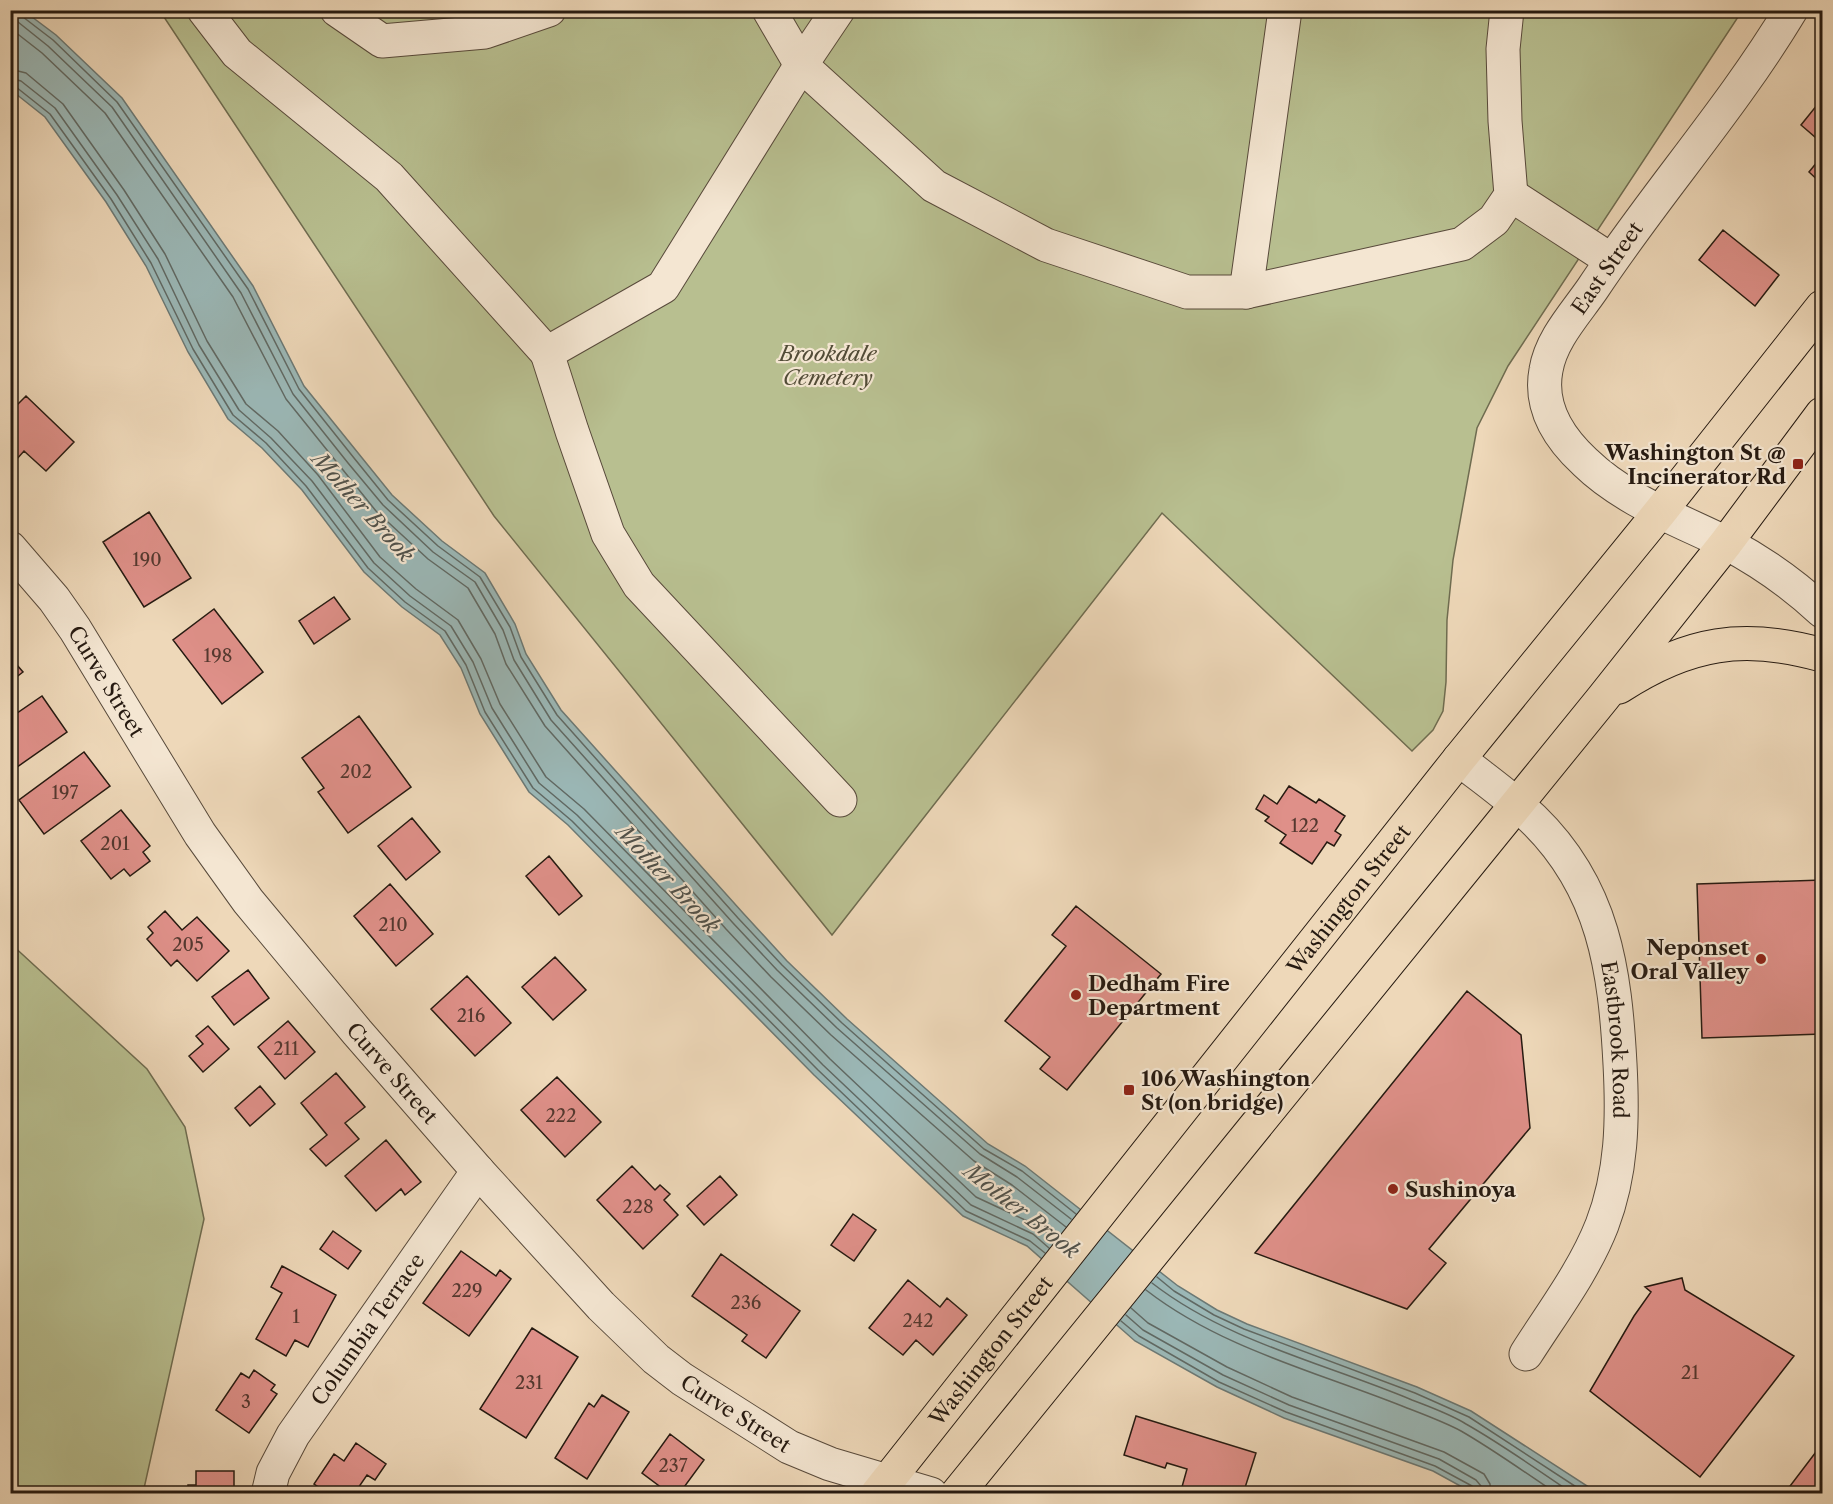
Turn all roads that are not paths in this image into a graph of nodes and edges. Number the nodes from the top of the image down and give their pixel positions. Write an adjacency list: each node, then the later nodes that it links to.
1 (204, 10): 14 (street)
2 (337, 10): 3 (street)
3 (549, 10)
4 (769, 10): 9 (street)
5 (838, 10): 9 (street)
6 (1285, 10): 12 (street)
7 (1507, 10): 10 (street)
8 (1791, 10): 11 (street, East Street)
9 (801, 65): 12 (street); 14 (street)
10 (1511, 195): 11 (street); 12 (street)
11 (1611, 260): 16 (street, East Street)
12 (1246, 292)
13 (1822, 307): 16 (main road, Washington Street)
14 (547, 353): 23 (street)
15 (1822, 414): 17 (main road)
16 (1660, 512): 17 (street, East Street); 22 (main road, Washington Street)
17 (1726, 543): 19 (street, East Street); 21 (main road)
18 (10, 548): 25 (street, Curve Street)
19 (1822, 611)
20 (1822, 656): 21 (main road)
21 (1603, 698): 24 (main road)
22 (1460, 759): 24 (street, Eastbrook Road); 27 (main road, Washington Street)
23 (840, 800)
24 (1516, 804): 26 (street, Eastbrook Road); 30 (main road)
25 (478, 1171): 27 (street, Curve Street); 28 (street, Columbia Terrace)
26 (1526, 1354)
27 (882, 1487): 29 (street, Curve Street)
28 (268, 1494)
29 (930, 1494)
30 (957, 1494)

